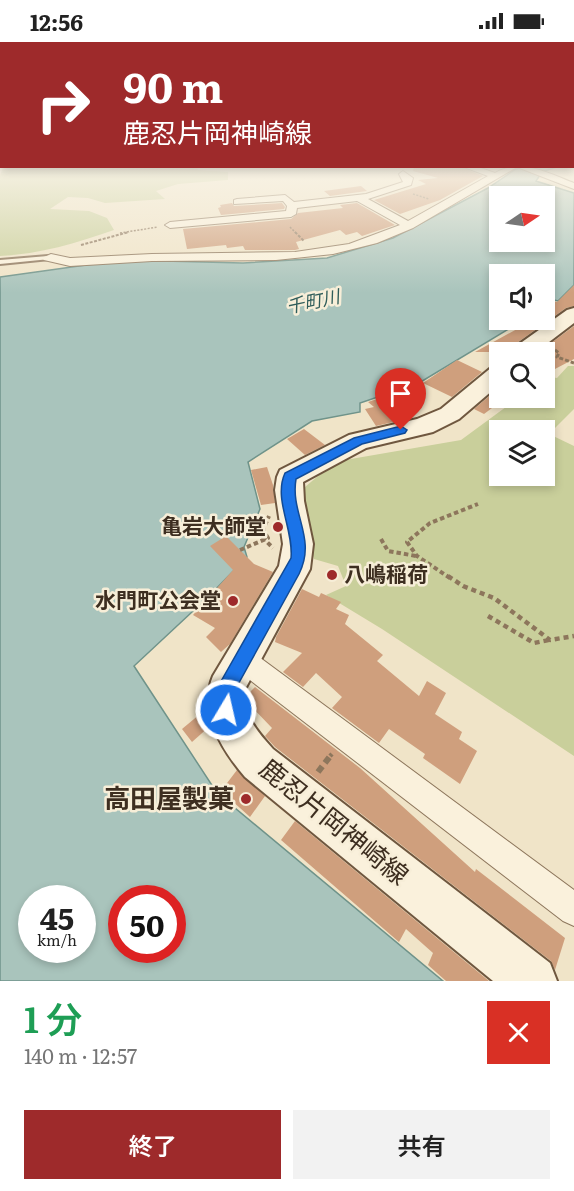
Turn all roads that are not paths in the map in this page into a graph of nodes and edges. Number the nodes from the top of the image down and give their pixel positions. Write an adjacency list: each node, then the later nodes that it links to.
1 (292, 205): 4 (street)
2 (370, 205): 5 (street)
3 (448, 205): 5 (street)
4 (170, 225)
5 (409, 226): 6 (street)
6 (48, 258): 7 (lane)
7 (0, 262)
8 (574, 314): 9 (main road)
9 (538, 342)
10 (489, 381): 11 (main road, 鹿忍片岡神崎線)
11 (242, 659): 12 (street); 13 (main road, 鹿忍片岡神崎線)
12 (574, 910)
13 (532, 981)

